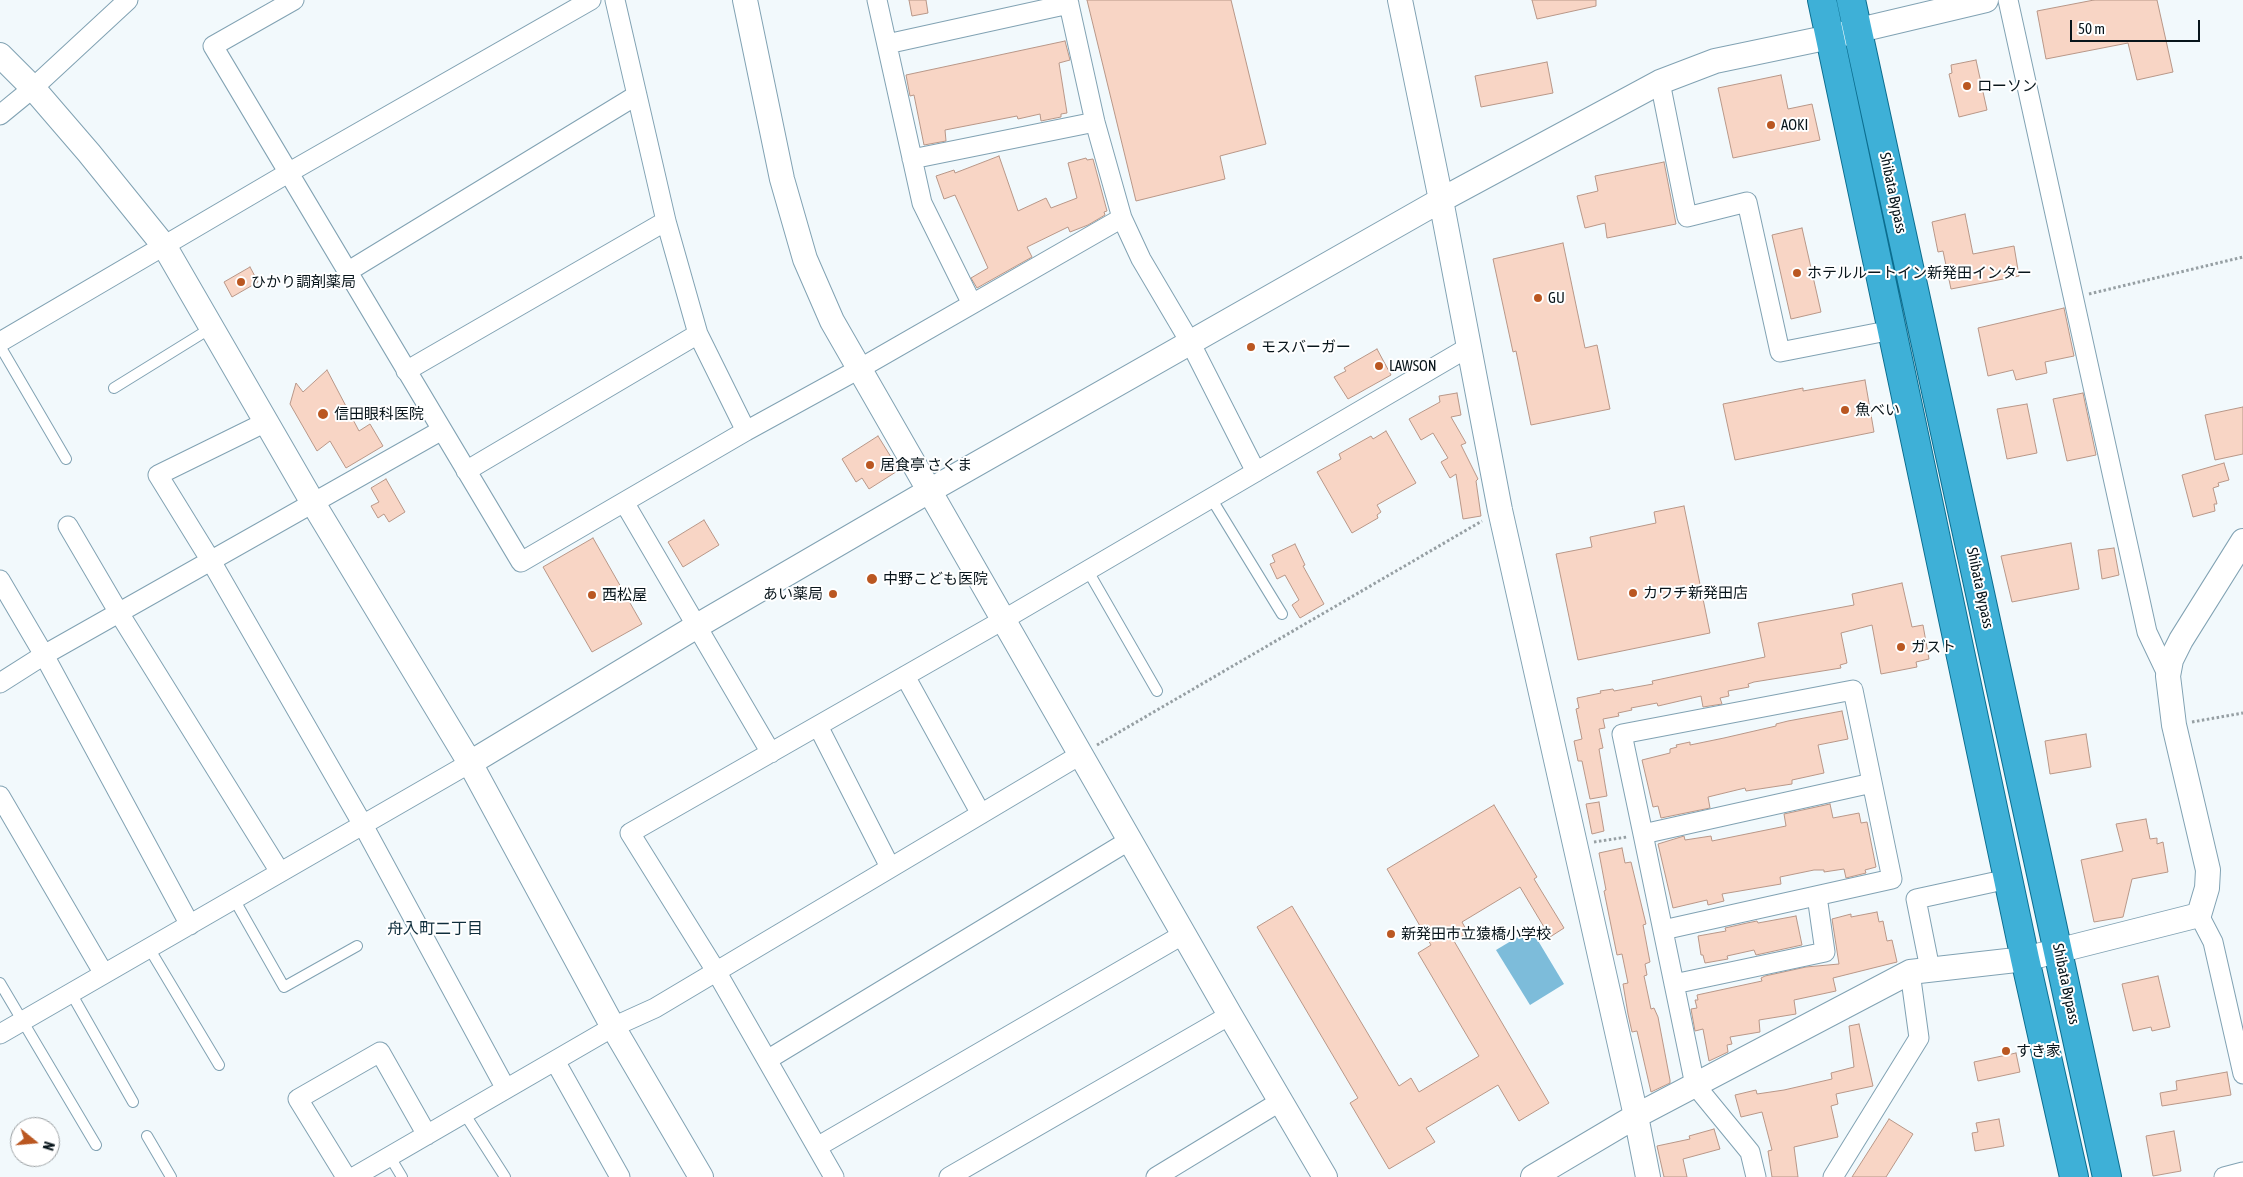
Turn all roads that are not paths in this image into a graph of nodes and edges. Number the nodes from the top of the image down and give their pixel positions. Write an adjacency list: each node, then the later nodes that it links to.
1 (128, 0): 18 (street)
2 (294, 0): 23 (street)
3 (591, 0): 23 (street)
4 (615, 0): 19 (street)
5 (744, 0): 36 (street)
6 (877, 0): 15 (street)
7 (1400, 0): 24 (street)
8 (1822, 0): 14 (highway, Shibata Bypass)
9 (1852, 0): 13 (highway, Shibata Bypass)
10 (1986, 0): 13 (street)
11 (2008, 0): 60 (street)
12 (1069, 2): 15 (street); 21 (street)
13 (1858, 30): 14 (street); 84 (highway, Shibata Bypass)
14 (1830, 36): 17 (street); 31 (highway, Shibata Bypass)
15 (887, 44): 22 (street)
16 (0, 55): 18 (street)
17 (1660, 82): 24 (street); 31 (street)
18 (33, 88): 20 (street); 27 (street)
19 (637, 95): 26 (street); 28 (street)
20 (0, 115)
21 (1095, 122): 22 (street); 25 (street)
22 (912, 159): 29 (street)
23 (288, 173): 27 (street); 28 (street)
24 (1441, 200): 33 (street); 35 (street)
25 (1122, 218): 29 (street); 33 (street)
26 (666, 220): 32 (street); 37 (street)
27 (164, 247): 30 (street); 34 (street)
28 (347, 272): 37 (street)
29 (972, 304): 36 (street)
30 (211, 328): 38 (lane); 39 (street)
31 (1892, 330): 75 (highway, Shibata Bypass)
32 (698, 334): 41 (street); 43 (street)
33 (1190, 342): 44 (street); 45 (street)
34 (0, 344): 42 (lane)
35 (1469, 347): 44 (street); 105 (street)
36 (859, 369): 41 (street); 45 (street)
37 (406, 371): 40 (street)
38 (114, 388)
39 (266, 422): 48 (street); 51 (street)
40 (442, 430): 43 (street); 48 (street)
41 (746, 431): 47 (street)
42 (66, 459)
43 (466, 472): 47 (street)
44 (1256, 472): 46 (street)
45 (929, 492): 56 (street); 57 (street)
46 (1211, 498): 52 (street); 55 (lane)
47 (624, 502): 57 (street)
48 (313, 503): 51 (street); 66 (street)
49 (68, 526): 54 (street)
50 (2243, 541): 60 (street)
51 (211, 561): 54 (street); 70 (street)
52 (1088, 571): 56 (street); 62 (lane)
53 (0, 580): 58 (street)
54 (119, 613): 58 (street); 74 (street)
55 (1282, 614)
56 (1003, 620): 59 (street); 65 (street)
57 (697, 626): 64 (street); 66 (street)
58 (44, 656): 61 (street); 79 (street)
59 (905, 676): 63 (street); 69 (street)
60 (2168, 676): 78 (street)
61 (0, 683)
62 (1157, 691)
63 (818, 726): 64 (street); 73 (street)
64 (771, 753): 87 (street)
65 (1080, 755): 69 (street); 72 (street)
66 (470, 763): 70 (street); 94 (street)
67 (1872, 783): 71 (street); 71 (street); 76 (street)
68 (0, 796): 88 (street)
69 (981, 814): 73 (street)
70 (363, 825): 74 (street); 101 (street)
71 (1643, 834): 80 (street)
72 (1130, 840): 81 (street); 96 (street)
73 (890, 867): 87 (street)
74 (280, 872): 77 (street)
75 (2008, 878): 85 (highway, Shibata Bypass); 86 (street)
76 (1817, 896): 80 (street); 90 (street)
77 (234, 899): 79 (street); 82 (lane)
78 (2199, 915): 84 (street); 99 (street)
79 (190, 925): 83 (street)
80 (1663, 930): 90 (street)
81 (1184, 934): 92 (street); 109 (street)
82 (357, 946)
83 (149, 948): 88 (street); 98 (lane)
84 (2059, 951): 85 (street); 128 (highway, Shibata Bypass)
85 (2025, 959): 86 (street); 127 (highway, Shibata Bypass)
86 (1920, 970): 100 (street); 126 (street)
87 (716, 971): 94 (street); 96 (street)
88 (104, 974): 91 (street)
89 (0, 983): 93 (lane)
90 (1674, 984): 100 (street)
91 (71, 993): 93 (street); 103 (lane)
92 (1230, 1015): 102 (street); 121 (street)
93 (22, 1021): 95 (street); 108 (lane)
94 (613, 1027): 97 (street); 119 (street)
95 (0, 1034)
96 (767, 1060): 109 (street)
97 (555, 1061): 101 (street); 118 (street)
98 (219, 1065)
99 (2243, 1074)
100 (1695, 1085): 105 (street); 125 (street)
101 (506, 1089): 104 (street)
102 (1281, 1101): 122 (street); 123 (street)
103 (133, 1102)
104 (464, 1113): 106 (street); 117 (lane)
105 (1636, 1116): 112 (street); 124 (street)
106 (427, 1135): 110 (street); 114 (street)
107 (147, 1136): 113 (lane)
108 (96, 1145)
109 (818, 1147): 120 (street)
110 (390, 1157): 115 (street); 116 (lane)
111 (2243, 1172): 129 (street)
112 (1540, 1175)
113 (171, 1177)
114 (346, 1177)
115 (354, 1177)
116 (402, 1177)
117 (505, 1177)
118 (620, 1177)
119 (701, 1177)
120 (834, 1177)
121 (949, 1177)
122 (1156, 1177)
123 (1325, 1177)
124 (1648, 1177)
125 (1756, 1177)
126 (1833, 1177)
127 (2074, 1177)
128 (2107, 1177)
129 (2224, 1177)

